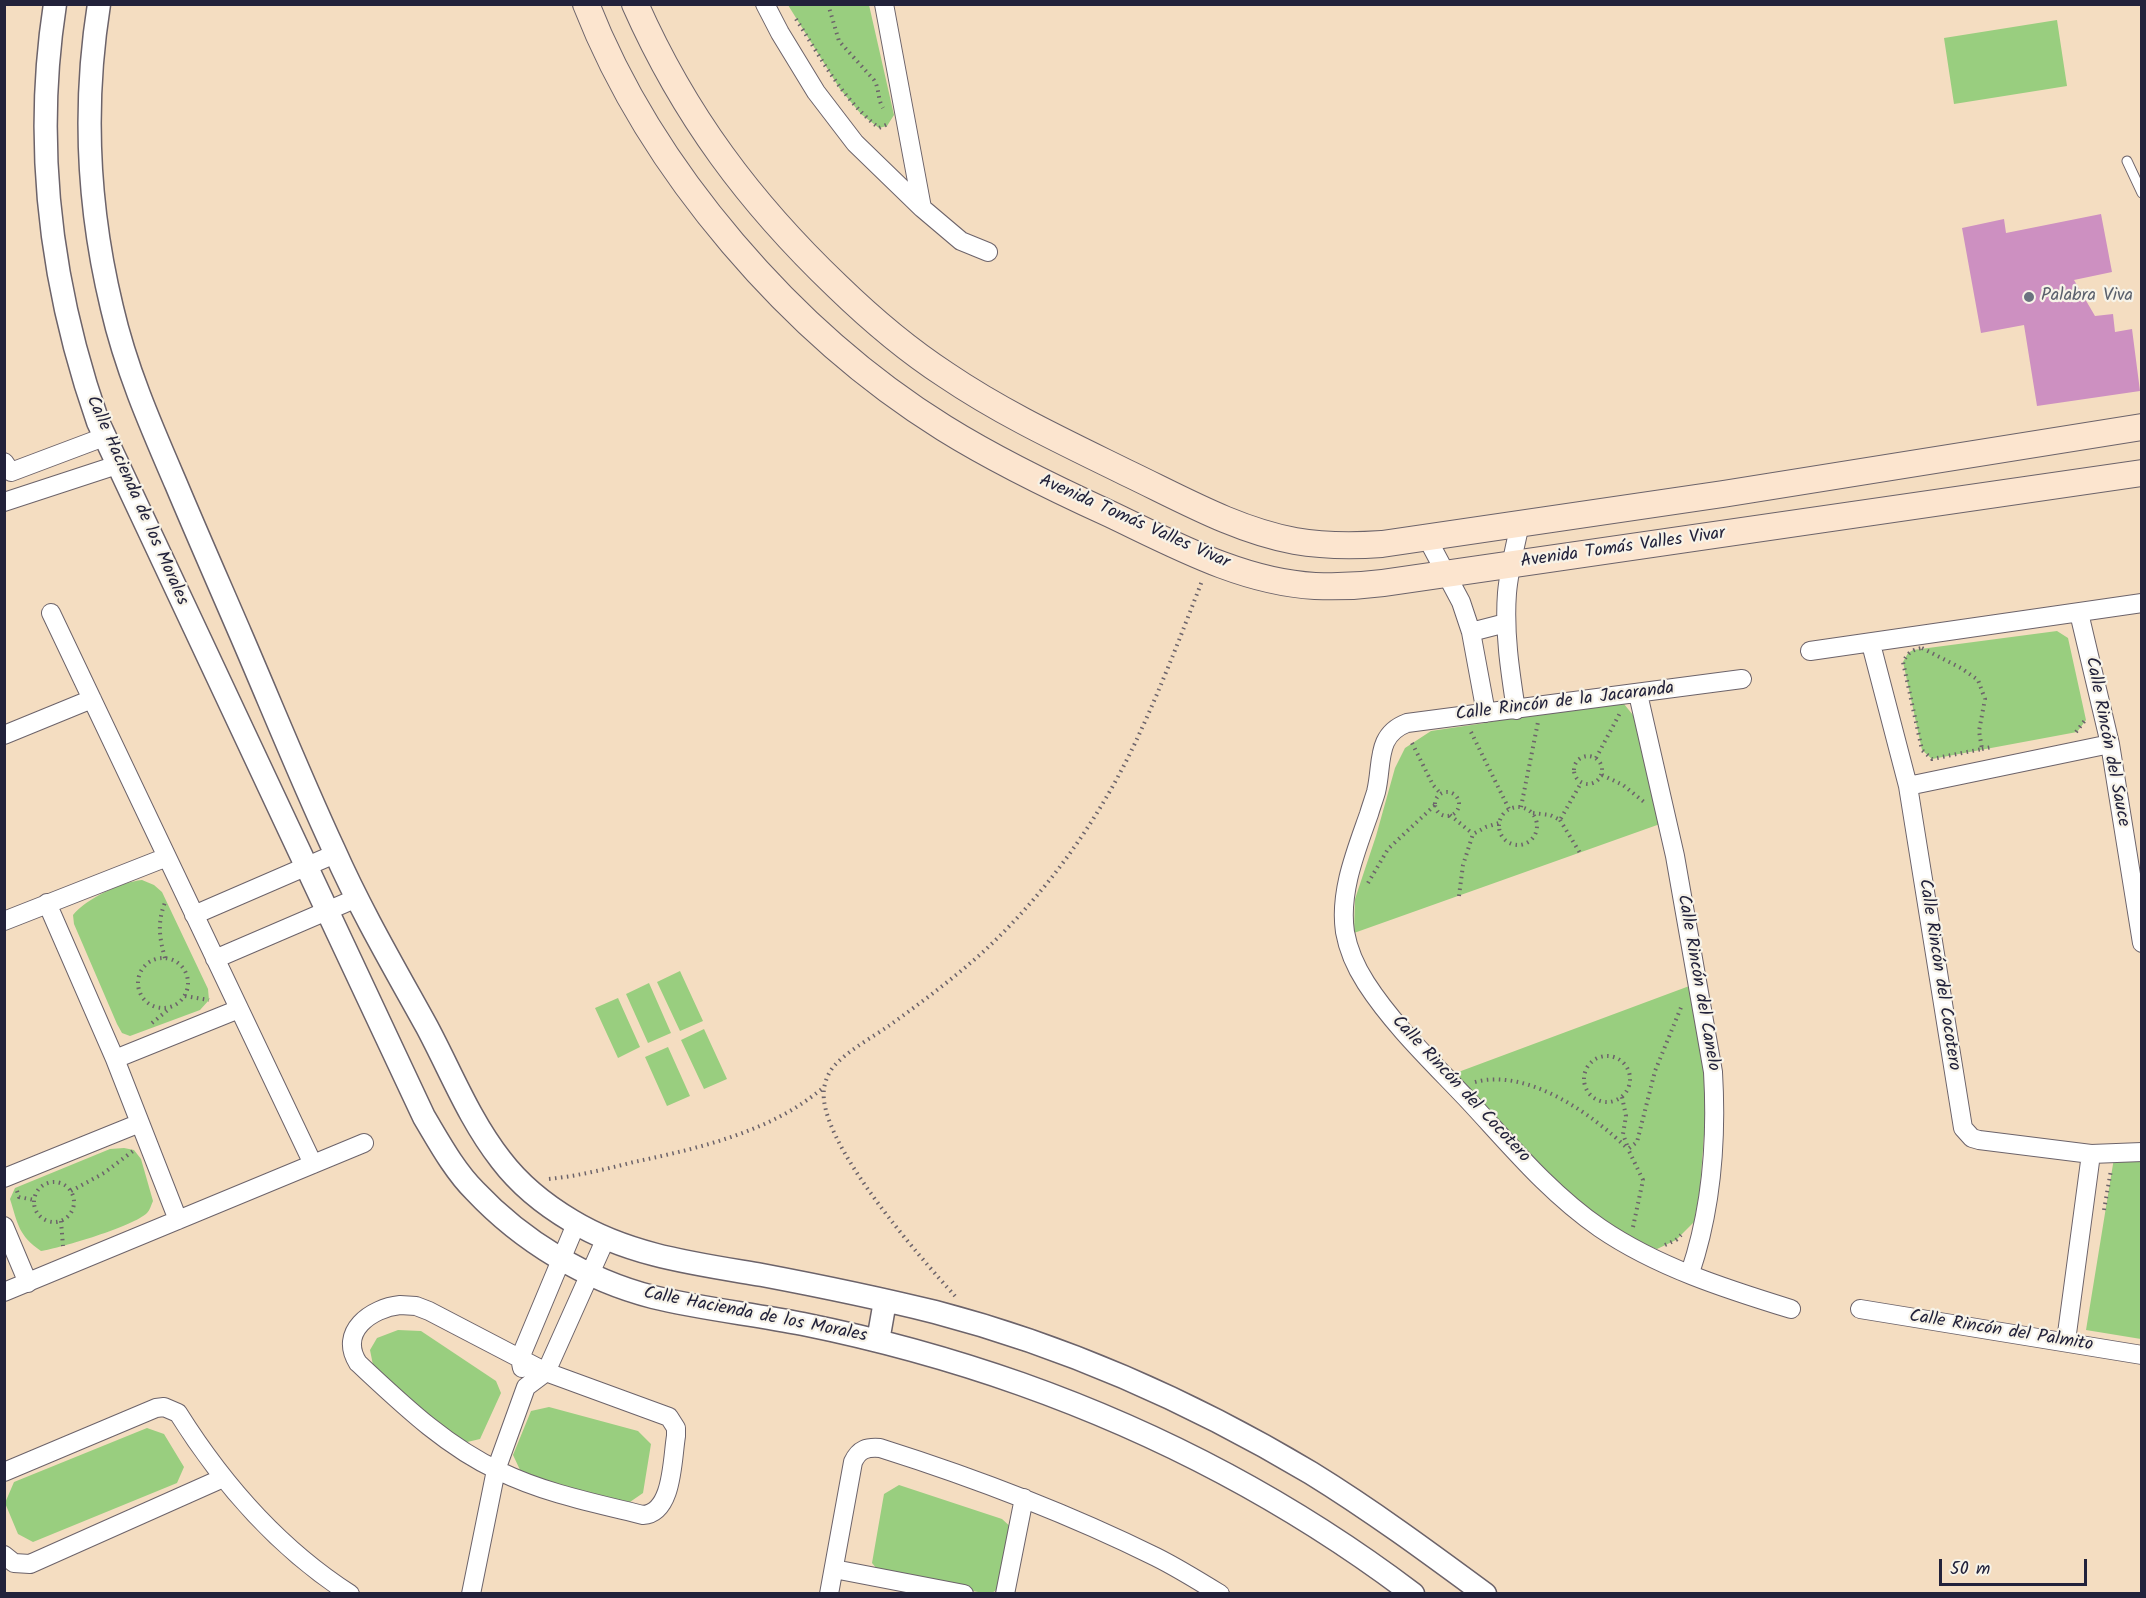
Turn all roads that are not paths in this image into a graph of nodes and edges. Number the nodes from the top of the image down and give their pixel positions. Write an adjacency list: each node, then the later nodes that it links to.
1 (55, 4): 12 (street, Calle Hacienda de los Morales)
2 (99, 4): 37 (street)
3 (586, 4): 20 (main road, Avenida Tomás Valles Vivar)
4 (635, 4): 18 (main road)
5 (765, 4): 9 (street)
6 (884, 4): 9 (street)
7 (2127, 161): 8 (lane)
8 (2142, 193)
9 (921, 208): 10 (street)
10 (988, 252)
11 (2142, 427): 17 (main road)
12 (104, 437): 13 (street); 14 (street, Calle Hacienda de los Morales)
13 (4, 462)
14 (117, 465): 16 (street); 39 (street, Calle Hacienda de los Morales)
15 (2142, 473): 19 (main road, Avenida Tomás Valles Vivar)
16 (4, 502)
17 (1520, 524): 18 (main road); 19 (street)
18 (1427, 538): 20 (street)
19 (1510, 566): 20 (main road, Avenida Tomás Valles Vivar); 24 (street)
20 (1447, 575): 25 (street)
21 (2142, 603): 23 (street)
22 (51, 613): 29 (street)
23 (2079, 613): 26 (street); 35 (street, Calle Rincón del Sauce)
24 (1506, 623): 25 (street); 31 (street)
25 (1470, 632): 32 (street)
26 (1871, 644): 27 (street); 36 (street, Calle Rincón del Cocotero)
27 (1810, 651)
28 (1742, 679): 30 (street, Calle Rincón de la Jacaranda)
29 (92, 699): 34 (street); 38 (street)
30 (1631, 699): 31 (street, Calle Rincón de la Jacaranda); 60 (street, Calle Rincón del Canelo)
31 (1516, 710): 32 (street, Calle Rincón de la Jacaranda)
32 (1486, 713): 33 (street, Calle Rincón de la Jacaranda)
33 (1390, 733): 60 (street, Calle Rincón del Cocotero)
34 (4, 735)
35 (2109, 744): 36 (street); 45 (street, Calle Rincón del Sauce)
36 (1908, 786): 52 (street, Calle Rincón del Cocotero)
37 (335, 854): 39 (street); 40 (street)
38 (167, 857): 41 (street); 43 (street)
39 (306, 867): 42 (street, Calle Hacienda de los Morales); 43 (street)
40 (357, 897): 42 (street); 56 (street)
41 (47, 903): 44 (street); 48 (street)
42 (327, 910): 46 (street); 59 (street, Calle Hacienda de los Morales)
43 (194, 915): 46 (street)
44 (4, 921)
45 (2142, 943)
46 (215, 959): 47 (street)
47 (239, 1009): 48 (street); 53 (street)
48 (115, 1059): 49 (street)
49 (140, 1123): 54 (street); 55 (street)
50 (364, 1143): 53 (street)
51 (2142, 1152): 52 (street, Calle Rincón del Cocotero)
52 (2091, 1154): 68 (street)
53 (313, 1164): 55 (street)
54 (13, 1186)
55 (178, 1220): 62 (street)
56 (576, 1224): 58 (street); 59 (street)
57 (4, 1226): 62 (street)
58 (606, 1238): 61 (street); 64 (street)
59 (561, 1259): 61 (street, Calle Hacienda de los Morales); 70 (street)
60 (1690, 1273): 65 (street, Calle Rincón del Cocotero)
61 (590, 1274): 67 (street, Calle Hacienda de los Morales); 71 (street)
62 (28, 1283): 63 (street)
63 (4, 1292)
64 (885, 1301): 67 (street); 86 (street)
65 (1791, 1309)
66 (1860, 1309): 68 (street, Calle Rincón del Palmito)
67 (878, 1341): 85 (street, Calle Hacienda de los Morales)
68 (2066, 1341): 69 (street, Calle Rincón del Palmito)
69 (2142, 1355)
70 (520, 1358): 71 (street); 72 (street); 73 (street)
71 (546, 1372): 72 (street); 73 (street)
72 (526, 1387): 73 (street)
73 (496, 1470): 80 (street)
74 (4, 1472): 75 (street)
75 (223, 1478): 77 (street); 79 (street)
76 (1024, 1497): 78 (street); 83 (street); 84 (street)
77 (4, 1555)
78 (834, 1569): 81 (street); 82 (street)
79 (350, 1593)
80 (471, 1593)
81 (829, 1593)
82 (964, 1593)
83 (1005, 1593)
84 (1220, 1593)
85 (1413, 1593)
86 (1485, 1593)

